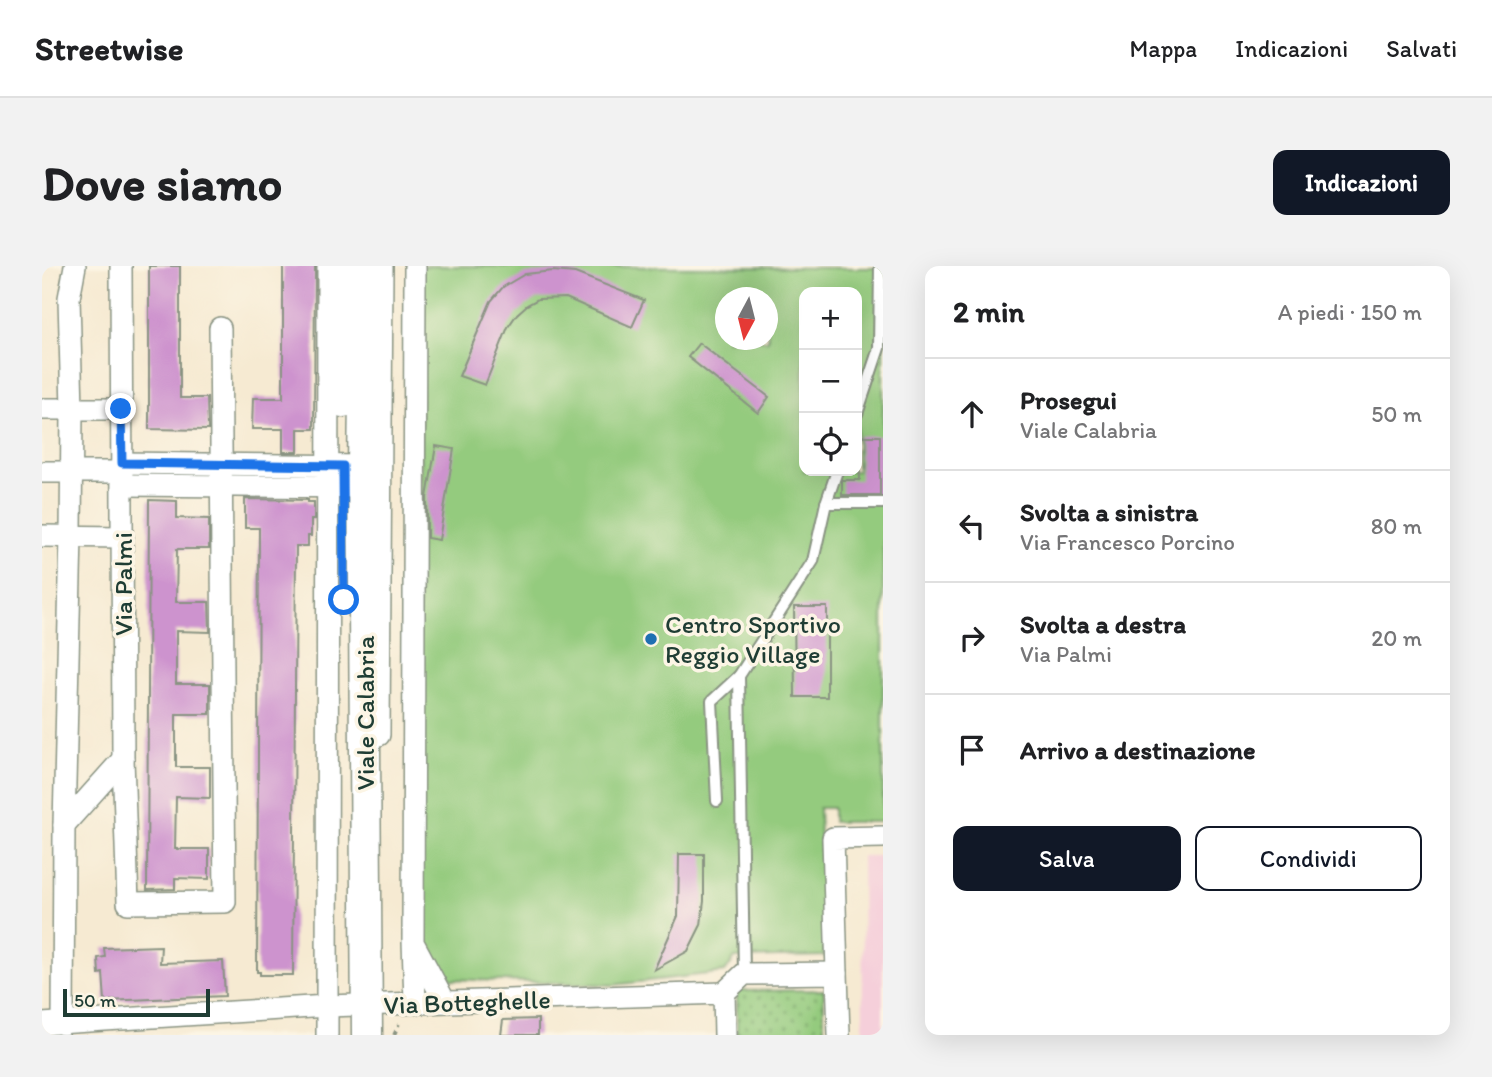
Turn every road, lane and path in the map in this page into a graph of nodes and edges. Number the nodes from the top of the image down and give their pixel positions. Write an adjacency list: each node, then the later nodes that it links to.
1 (75, 266): 11 (street, Via Palmi)
2 (121, 266): 12 (street, Via Palmi)
3 (328, 266): 19 (street, Viale Calabria)
4 (344, 266): 19 (main road, Viale Calabria)
5 (366, 266): 19 (main road, Viale Calabria)
6 (382, 266): 37 (street, Viale Calabria)
7 (415, 266): 31 (street)
8 (880, 266): 13 (lane)
9 (220, 328): 14 (street)
10 (42, 409): 11 (street)
11 (72, 409): 12 (street); 16 (street, Via Palmi)
12 (121, 409): 17 (street, Via Palmi)
13 (857, 413)
14 (222, 464): 17 (street); 19 (street); 20 (street)
15 (42, 472): 16 (street)
16 (71, 472): 17 (street); 24 (street, Via Palmi)
17 (123, 473): 20 (street); 25 (street, Via Palmi)
18 (835, 476): 21 (lane)
19 (345, 477): 20 (street); 37 (main road, Viale Calabria)
20 (221, 486): 27 (street, Via Palmi)
21 (826, 503): 22 (lane); 26 (lane)
22 (883, 503)
23 (42, 536): 24 (street)
24 (71, 536): 25 (street); 29 (street, Via Palmi)
25 (123, 537): 27 (street, Via Palmi)
26 (739, 676): 28 (lane); 33 (lane)
27 (123, 759): 29 (street)
28 (717, 801)
29 (64, 825): 38 (street, Via Palmi)
30 (883, 836): 32 (street)
31 (413, 941): 35 (street); 36 (street)
32 (837, 973): 33 (street); 44 (street)
33 (744, 974): 34 (street)
34 (724, 993): 35 (street, Via Botteghelle); 43 (street)
35 (445, 1002): 36 (street, Via Botteghelle)
36 (415, 1003): 37 (street, Via Botteghelle)
37 (355, 1005): 38 (street, Via Botteghelle); 39 (street, Viale Calabria); 40 (main road, Viale Calabria); 41 (main road, Viale Calabria); 42 (street, Viale Calabria)
38 (53, 1024)
39 (327, 1035)
40 (347, 1035)
41 (367, 1035)
42 (378, 1035)
43 (725, 1035)
44 (839, 1035)

